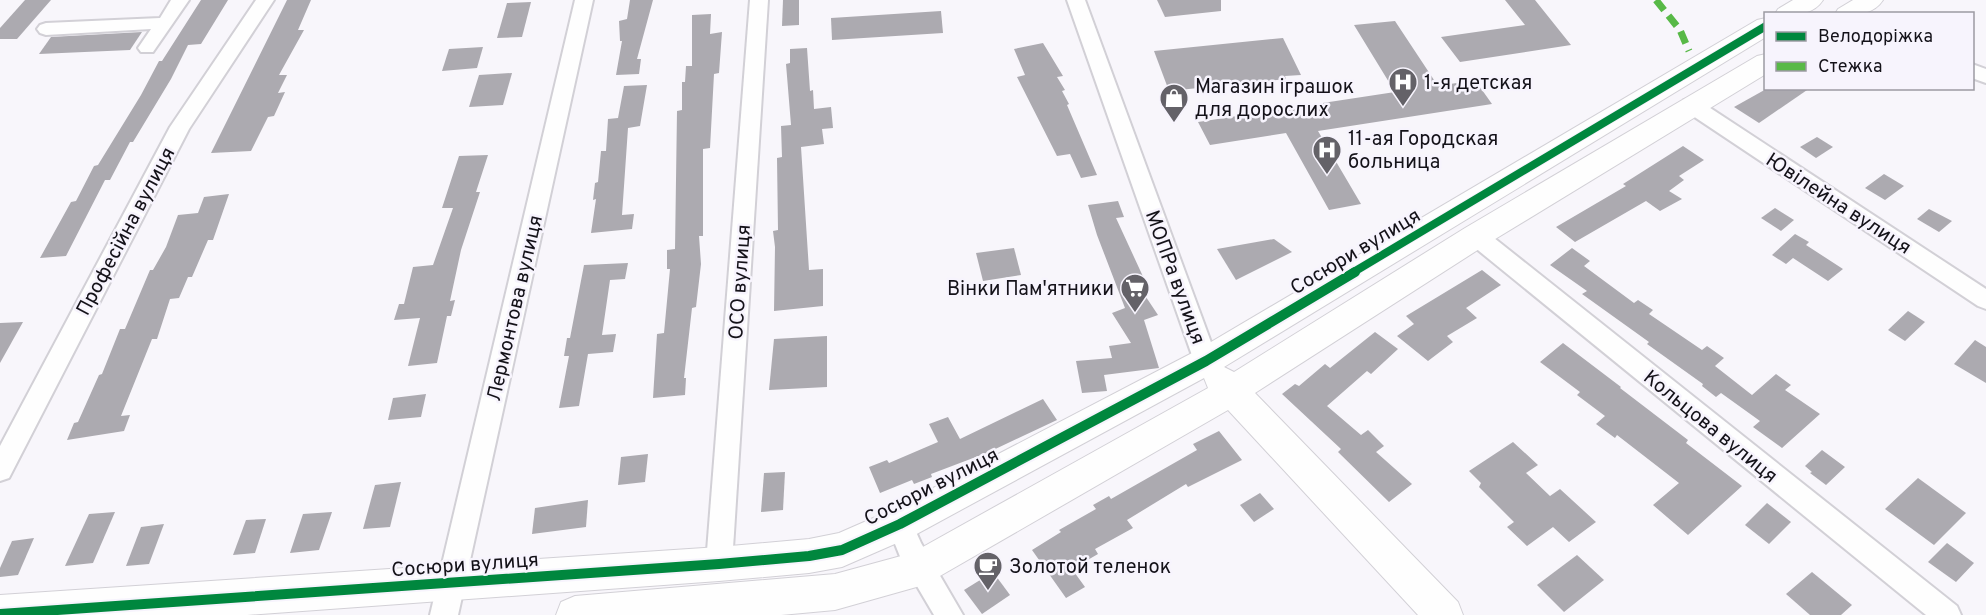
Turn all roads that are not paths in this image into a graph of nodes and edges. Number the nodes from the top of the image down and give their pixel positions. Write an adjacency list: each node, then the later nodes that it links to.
1 (180, 0): 8 (street)
2 (265, 0): 17 (street, Професійна вулиця)
3 (584, 0): 21 (street, Лермонтова вулиця)
4 (759, 0): 19 (street, ОСО вулиця)
5 (1076, 0): 16 (street, МОПРа вулиця)
6 (1811, 0): 7 (street)
7 (1791, 12)
8 (165, 23): 10 (street); 11 (street)
9 (1764, 27): 16 (street, Сосюри вулиця)
10 (46, 29)
11 (147, 48)
12 (1764, 63): 13 (street, Сосюри вулиця)
13 (1691, 105): 14 (street, Сосюри вулиця); 15 (street, Ювілейна вулиця)
14 (1476, 236): 16 (street, Сосюри вулиця); 27 (street, Кольцова вулиця)
15 (1986, 300)
16 (1219, 377): 18 (street, Сосюри вулиця); 20 (street, Сосюри вулиця); 26 (street, МОПРа вулиця)
17 (0, 470)
18 (900, 525): 19 (street, Сосюри вулиця); 20 (street)
19 (719, 564): 21 (street, Сосюри вулиця)
20 (920, 568): 24 (street, Сосюри вулиця); 25 (street)
21 (452, 583): 22 (street, Сосюри вулиця); 23 (street, Лермонтова вулиця)
22 (0, 614)
23 (444, 615)
24 (574, 615)
25 (949, 615)
26 (1444, 615)
27 (1947, 615)

